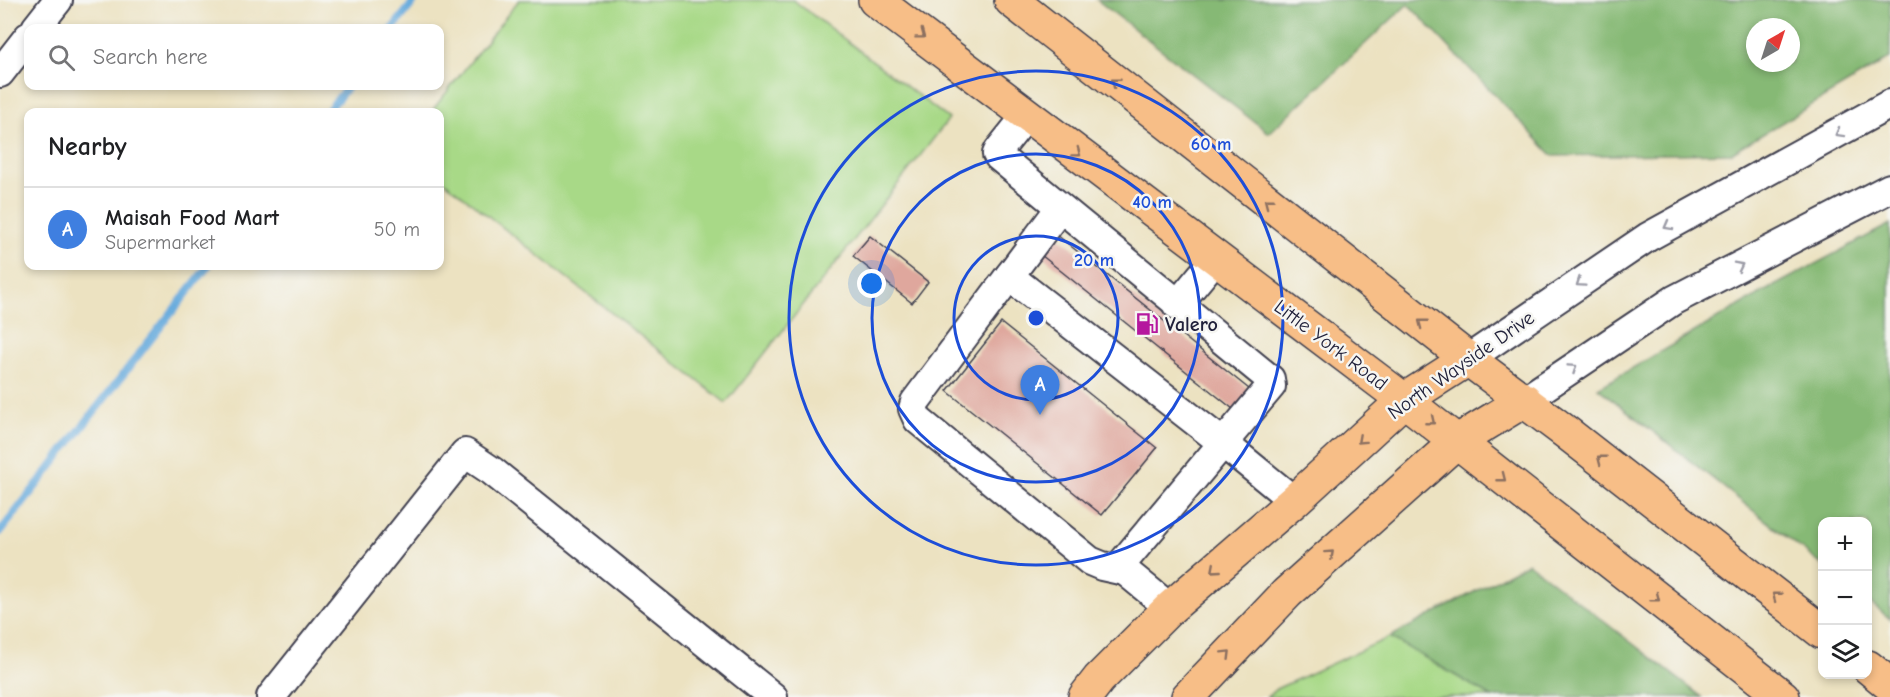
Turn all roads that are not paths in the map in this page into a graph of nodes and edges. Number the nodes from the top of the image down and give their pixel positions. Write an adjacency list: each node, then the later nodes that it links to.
1 (58, 0): 4 (street)
2 (874, 0): 8 (main road, Little York Road, one-way to 8)
3 (1011, 0): 14 (main road, one-way to 3)
4 (39, 24)
5 (24, 42): 6 (street)
6 (0, 73)
7 (1890, 104): 14 (street, North Wayside Drive, one-way to 14)
8 (1027, 115): 10 (street); 11 (main road, Little York Road, one-way to 11)
9 (1890, 188): 16 (street, one-way to 9)
10 (1060, 208): 12 (street); 13 (street)
11 (1216, 258): 13 (street); 15 (main road, Little York Road)
12 (1009, 276): 18 (street); 20 (street)
13 (1177, 305): 18 (street)
14 (1468, 359): 15 (main road, North Wayside Drive); 16 (main road)
15 (1404, 400): 17 (main road, Little York Road, one-way to 17); 19 (main road, North Wayside Drive, one-way to 19)
16 (1525, 400): 17 (main road); 22 (main road, one-way to 16)
17 (1456, 442): 28 (main road, one-way to 17); 29 (main road, Little York Road, one-way to 29)
18 (1223, 443): 19 (street); 20 (street)
19 (1294, 501): 21 (main road, North Wayside Drive, one-way to 21)
20 (1125, 571): 21 (street)
21 (1170, 608): 27 (main road, North Wayside Drive)
22 (1818, 629)
23 (1872, 670): 24 (main road)
24 (1890, 685)
25 (271, 697): 26 (street)
26 (773, 697)
27 (1085, 697)
28 (1188, 697)
29 (1783, 697)

